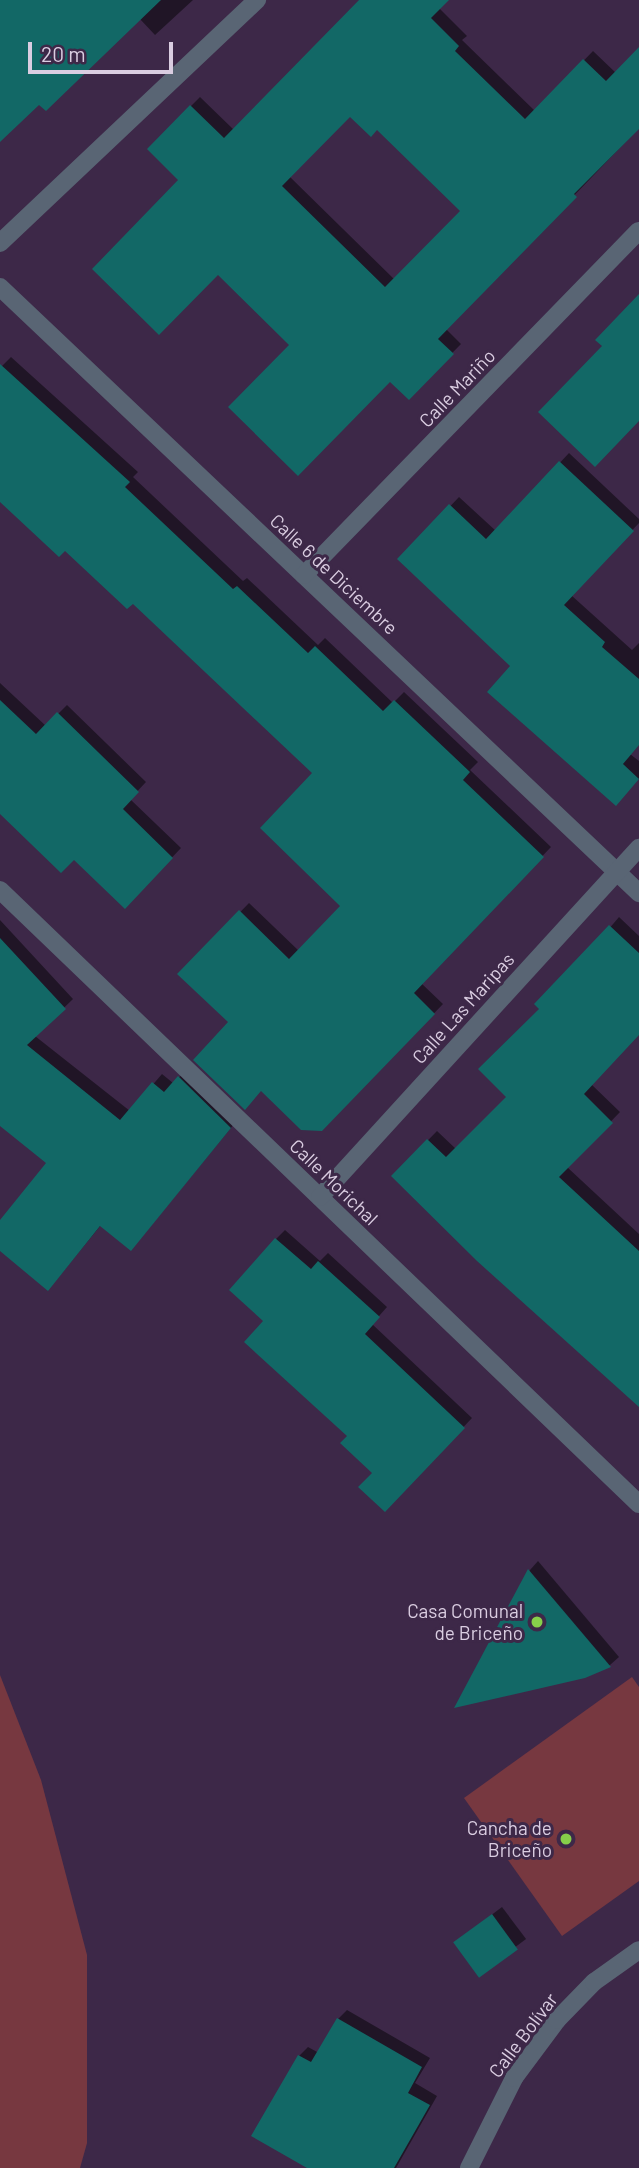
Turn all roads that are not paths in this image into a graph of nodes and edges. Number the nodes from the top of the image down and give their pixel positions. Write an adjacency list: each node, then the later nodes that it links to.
1 (257, 0): 3 (street)
2 (639, 231): 5 (street, Calle Mariño)
3 (0, 243)
4 (0, 287): 5 (street, Calle 6 de Diciembre)
5 (304, 575): 7 (street, Calle 6 de Diciembre)
6 (639, 848): 7 (street, Calle Las Maripas)
7 (617, 872): 9 (street, Calle 6 de Diciembre); 10 (street, Calle Las Maripas)
8 (0, 890): 10 (street, Calle Morichal)
9 (639, 893)
10 (320, 1197): 11 (street, Calle Morichal)
11 (639, 1504)
12 (639, 1950): 13 (street, Calle Bolívar)
13 (469, 2168)

